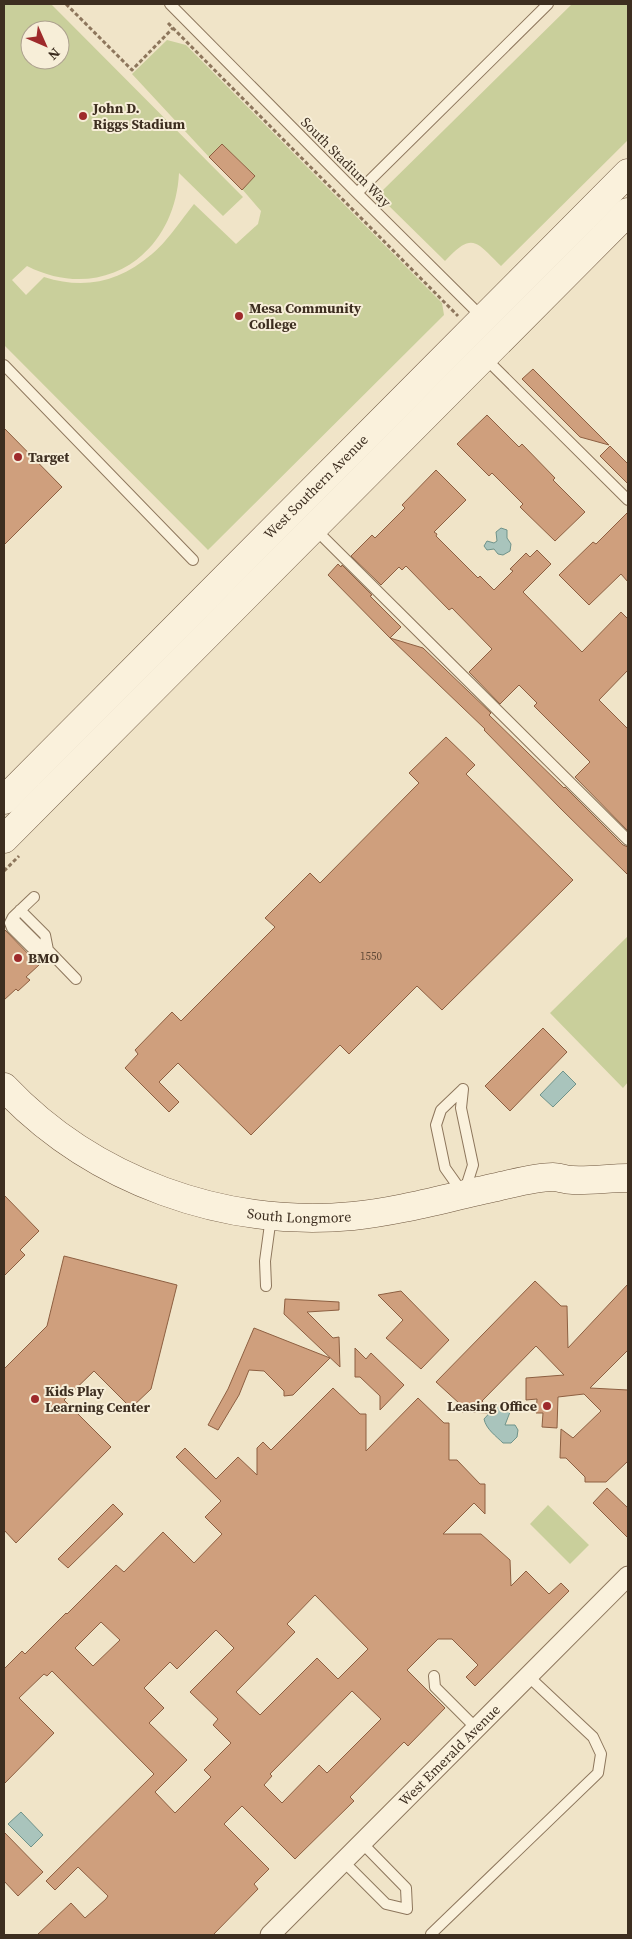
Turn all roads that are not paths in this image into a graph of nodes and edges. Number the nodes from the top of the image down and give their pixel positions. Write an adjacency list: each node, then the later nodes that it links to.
1 (170, 4): 4 (lane, South Stadium Way)
2 (548, 4): 4 (lane)
3 (628, 173): 6 (main road, West Southern Avenue)
4 (357, 194): 6 (lane, South Stadium Way)
5 (628, 212): 6 (main road, West Southern Avenue)
6 (487, 326): 7 (main road, West Southern Avenue); 12 (main road, West Southern Avenue)
7 (484, 356): 9 (lane); 10 (main road, West Southern Avenue)
8 (4, 366): 11 (lane)
9 (628, 500)
10 (315, 528): 13 (main road, West Southern Avenue); 16 (lane)
11 (194, 560)
12 (188, 614): 13 (main road); 14 (main road, West Southern Avenue)
13 (83, 760): 15 (main road, West Southern Avenue)
14 (4, 800)
15 (4, 839)
16 (628, 840)
17 (34, 897): 18 (lane)
18 (76, 979)
19 (4, 1087): 22 (main road, South Longmore)
20 (628, 1178): 21 (main road, South Longmore)
21 (464, 1194): 21 (lane); 22 (main road, South Longmore)
22 (271, 1216): 23 (lane)
23 (266, 1286)
24 (628, 1576): 26 (street, West Emerald Avenue)
25 (434, 1676): 27 (lane)
26 (528, 1676): 27 (street, West Emerald Avenue); 30 (lane)
27 (476, 1728): 28 (street, West Emerald Avenue)
28 (362, 1843): 29 (street, West Emerald Avenue); 29 (lane)
29 (344, 1861): 31 (street, West Emerald Avenue)
30 (431, 1934)
31 (270, 1935)

